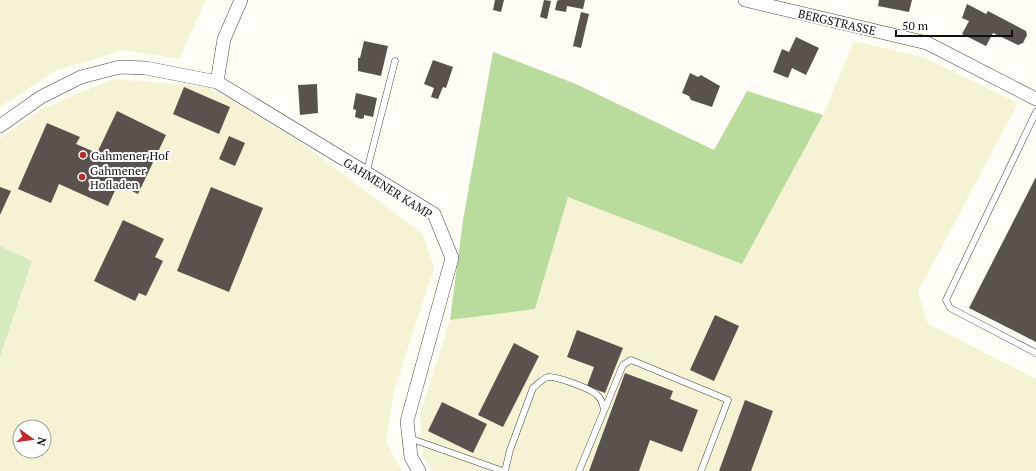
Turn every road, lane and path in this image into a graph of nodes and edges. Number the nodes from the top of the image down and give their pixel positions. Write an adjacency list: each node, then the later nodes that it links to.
1 (241, 0): 4 (street)
2 (745, 0): 5 (street, BERGSTRASSE)
3 (395, 61): 8 (lane)
4 (217, 82): 7 (street, GAHMENER KAMP); 8 (street, GAHMENER KAMP)
5 (1036, 99)
6 (1036, 112): 9 (lane)
7 (0, 126)
8 (366, 174): 11 (street, GAHMENER KAMP)
9 (1036, 353)
10 (604, 410): 13 (lane); 14 (lane); 15 (lane)
11 (409, 438): 12 (street, GAHMENER KAMP); 13 (lane)
12 (419, 471)
13 (504, 471)
14 (579, 471)
15 (701, 471)

